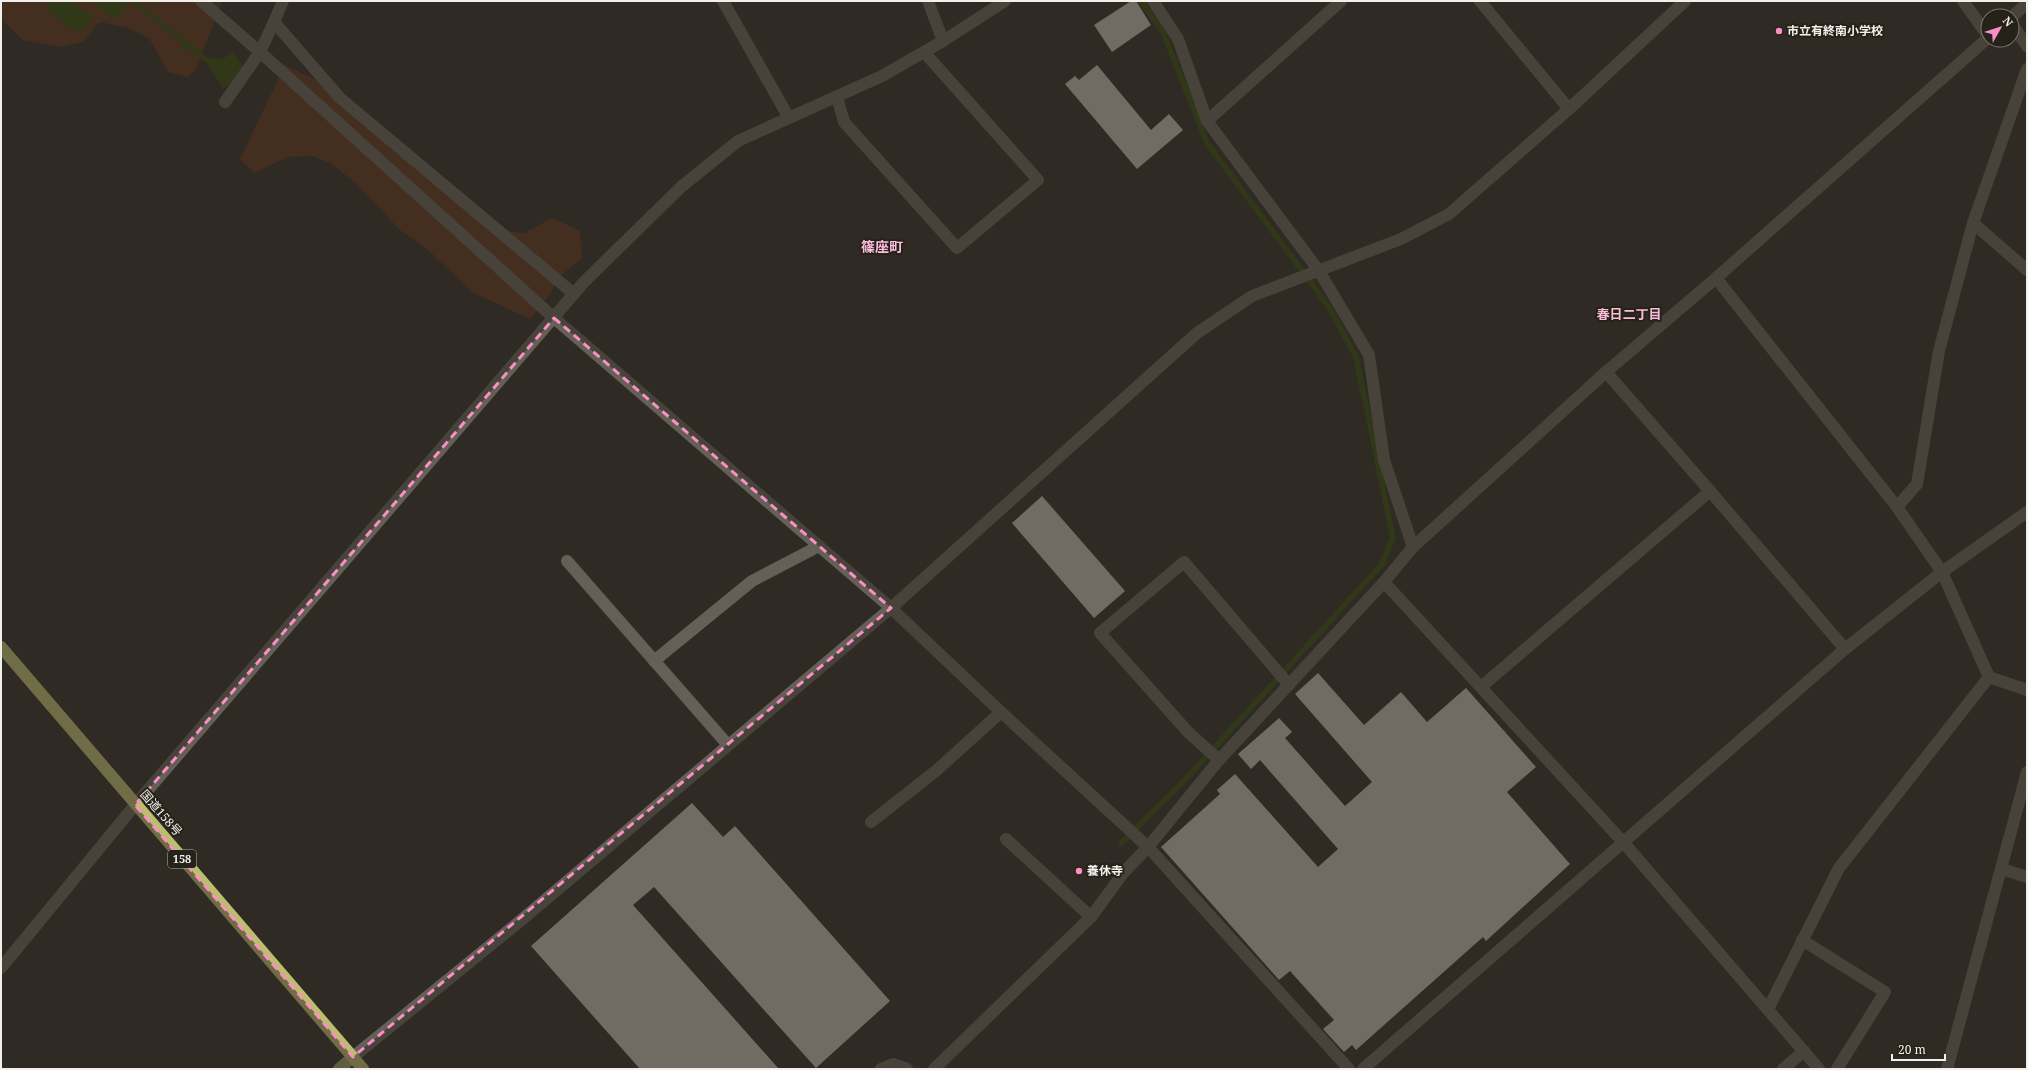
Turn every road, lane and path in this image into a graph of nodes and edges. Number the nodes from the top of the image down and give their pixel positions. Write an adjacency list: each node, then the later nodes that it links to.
1 (201, 1): 17 (street)
2 (284, 1): 11 (street)
3 (723, 1): 23 (street)
4 (928, 1): 14 (street)
5 (1005, 1): 14 (street)
6 (1153, 1): 24 (street)
7 (1341, 1): 24 (street)
8 (1480, 1): 22 (street)
9 (1685, 1): 22 (street)
10 (1963, 1): 12 (street)
11 (274, 22): 17 (street); 29 (street)
12 (1980, 25)
13 (2020, 36): 16 (street)
14 (943, 41): 18 (street)
15 (1980, 44): 28 (street)
16 (2027, 46)
17 (260, 52): 21 (street); 30 (street)
18 (924, 52): 20 (street); 20 (street)
19 (2027, 69): 25 (street)
20 (837, 96): 23 (street)
21 (226, 102)
22 (1570, 109): 27 (street)
23 (789, 118): 29 (street)
24 (1207, 120): 27 (street)
25 (1973, 223): 26 (street); 33 (street)
26 (2027, 270)
27 (1319, 271): 36 (street); 40 (street)
28 (1716, 278): 31 (street); 33 (street)
29 (574, 294): 30 (street)
30 (554, 318): 35 (street); 52 (street)
31 (1606, 372): 32 (street); 36 (street)
32 (1710, 491): 42 (street); 46 (street)
33 (1897, 507): 38 (street)
34 (2027, 512): 38 (street)
35 (819, 546): 40 (street); 43 (street)
36 (1413, 547): 39 (street)
37 (566, 561): 43 (street)
38 (1942, 572): 42 (street); 44 (street)
39 (1384, 582): 45 (street); 46 (street)
40 (891, 608): 48 (street); 49 (street)
41 (1, 647): 52 (highway, 国道158号 / 158)
42 (1845, 649): 55 (street)
43 (654, 661): 49 (street)
44 (1990, 677): 47 (street); 60 (street)
45 (1289, 685): 50 (street); 50 (street)
46 (1481, 687): 55 (street)
47 (2027, 690)
48 (1001, 712): 53 (street); 56 (street)
49 (728, 745): 64 (street)
50 (1219, 760): 56 (street)
51 (2027, 772): 57 (street)
52 (135, 805): 61 (street); 64 (highway, 国道158号 / 158)
53 (871, 822)
54 (1006, 839): 59 (street)
55 (1624, 843): 62 (street); 71 (street)
56 (1148, 847): 59 (street); 70 (street)
57 (2002, 869): 58 (street); 75 (street)
58 (2027, 877)
59 (1091, 917): 69 (street)
60 (1802, 940): 62 (street); 74 (street)
61 (1, 968)
62 (1768, 1009): 63 (street)
63 (1804, 1051): 72 (street); 73 (street)
64 (353, 1057): 65 (main road); 66 (highway, 国道158号 / 158)
65 (339, 1069)
66 (363, 1069)
67 (881, 1069): 68 (street)
68 (907, 1069)
69 (934, 1069)
70 (1349, 1069)
71 (1363, 1069)
72 (1783, 1069)
73 (1819, 1069)
74 (1837, 1069)
75 (1947, 1069)

